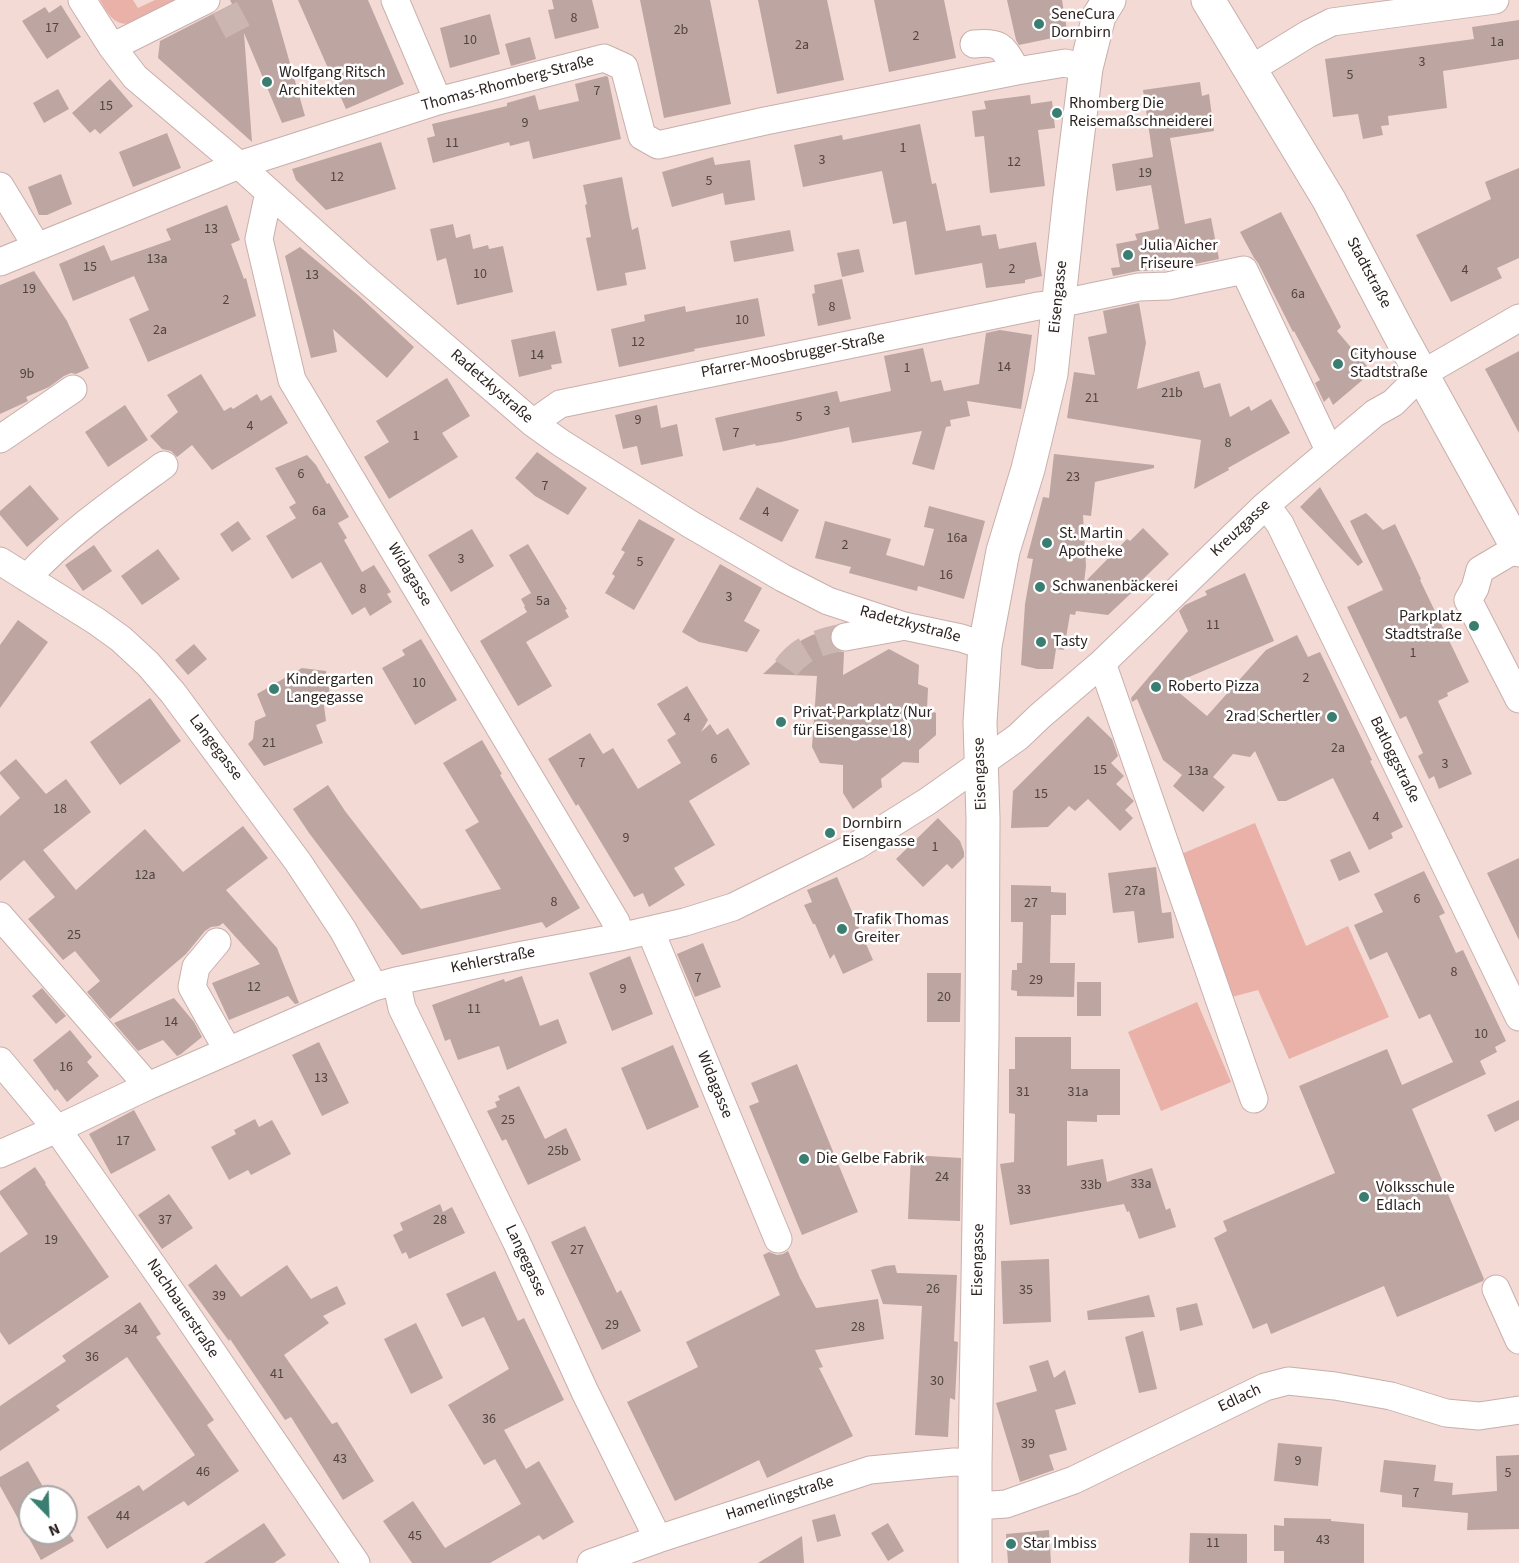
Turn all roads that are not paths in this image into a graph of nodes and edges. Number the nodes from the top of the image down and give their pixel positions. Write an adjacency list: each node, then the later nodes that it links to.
1 (82, 0): 8 (street, Radetzkystraße)
2 (395, 0): 12 (street)
3 (1109, 0): 9 (main road, Eisengasse)
4 (1208, 0): 10 (main road, Stadtstraße)
5 (1495, 0): 10 (street)
6 (218, 3): 8 (street)
7 (974, 44): 11 (street)
8 (112, 47): 13 (street, Radetzkystraße)
9 (1086, 68): 11 (street, Thomas-Rhomberg-Straße); 18 (main road, Eisengasse)
10 (1251, 69): 20 (main road, Stadtstraße)
11 (1017, 71): 12 (street, Thomas-Rhomberg-Straße)
12 (438, 101): 13 (street, Thomas-Rhomberg-Straße)
13 (239, 165): 15 (street, Radetzkystraße); 16 (street, Thomas-Rhomberg-Straße)
14 (0, 186): 16 (street)
15 (269, 192): 22 (street, Radetzkystraße); 38 (street, Widagasse)
16 (37, 247): 17 (street, Thomas-Rhomberg-Straße)
17 (0, 262)
18 (1058, 304): 22 (street, Pfarrer-Moosbrugger-Straße); 24 (street, Pfarrer-Moosbrugger-Straße); 32 (main road, Eisengasse)
19 (1519, 318): 20 (street, Kreuzgasse)
20 (1422, 374): 24 (street, Kreuzgasse); 27 (main road, Stadtstraße)
21 (73, 389): 23 (street)
22 (533, 423): 30 (street, Radetzkystraße)
23 (0, 439)
24 (1329, 450): 26 (street, Kreuzgasse)
25 (164, 465): 29 (street)
26 (1266, 505): 33 (street, Kreuzgasse); 41 (street, Batloggstraße)
27 (1518, 549): 34 (street)
28 (0, 561): 29 (street, Langegasse)
29 (27, 578): 40 (street, Langegasse)
30 (904, 626): 31 (street); 32 (street, Radetzkystraße)
31 (845, 637)
32 (985, 646): 35 (main road, Eisengasse)
33 (1102, 663): 35 (street, Kreuzgasse); 45 (street)
34 (1519, 699)
35 (980, 765): 37 (street, Kehlerstraße); 52 (main road, Eisengasse)
36 (0, 916): 44 (street)
37 (650, 930): 38 (street, Kehlerstraße); 48 (street, Widagasse)
38 (620, 937): 40 (street, Kehlerstraße)
39 (216, 942): 42 (street)
40 (385, 984): 42 (street, Kehlerstraße); 54 (street, Langegasse)
41 (1519, 1017)
42 (228, 1051): 44 (street, Kehlerstraße)
43 (0, 1061): 46 (street, Nachbauerstraße)
44 (148, 1086): 46 (street, Kehlerstraße)
45 (1254, 1099)
46 (57, 1129): 47 (street, Kehlerstraße); 55 (street, Nachbauerstraße)
47 (0, 1154)
48 (778, 1239)
49 (1496, 1289): 50 (street)
50 (1519, 1340)
51 (1519, 1410): 53 (street, Edlach)
52 (975, 1463): 53 (main road, Eisengasse); 54 (street, Hamerlingstraße)
53 (976, 1506): 57 (main road, Eisengasse)
54 (658, 1539): 56 (street, Hamerlingstraße)
55 (356, 1563)
56 (591, 1563)
57 (975, 1563)

